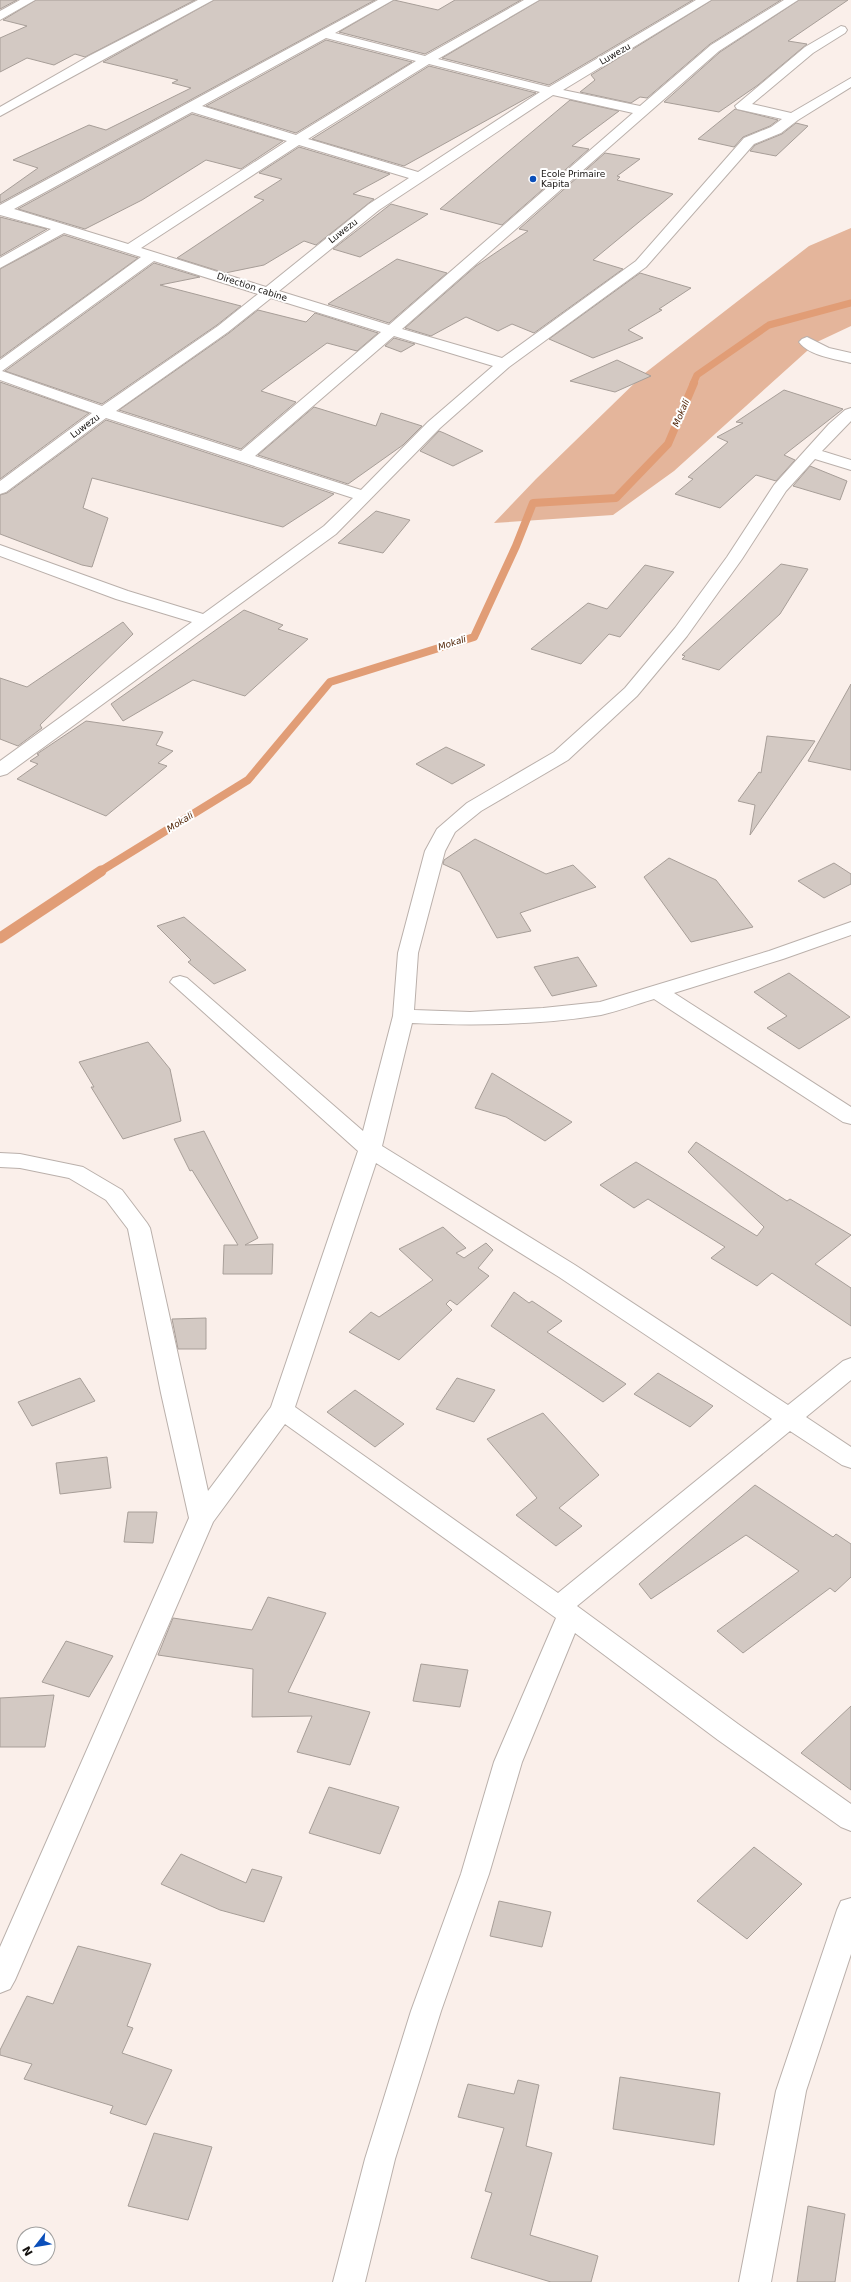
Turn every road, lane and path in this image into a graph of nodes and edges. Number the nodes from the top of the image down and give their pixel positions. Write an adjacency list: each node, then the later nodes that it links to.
1 (29, 0): 7 (street)
2 (207, 0): 15 (street)
3 (387, 0): 9 (street)
4 (533, 0): 10 (street)
5 (705, 0): 12 (street, Luwezu)
6 (792, 0): 14 (street)
7 (0, 16)
8 (842, 30): 16 (street)
9 (324, 34): 10 (street); 13 (street)
10 (427, 60): 12 (street); 17 (street)
11 (851, 82): 16 (street)
12 (551, 91): 14 (street); 18 (street, Luwezu)
13 (190, 107): 17 (street); 19 (street)
14 (643, 111): 25 (street)
15 (0, 112)
16 (793, 117): 28 (street)
17 (296, 140): 18 (street); 21 (street)
18 (420, 176): 24 (street, Luwezu)
19 (1, 210): 20 (street, Direction cabine)
20 (63, 228): 21 (street, Direction cabine); 23 (street)
21 (131, 248): 22 (street, Direction cabine)
22 (152, 255): 24 (street, Direction cabine); 29 (street)
23 (0, 264)
24 (266, 292): 25 (street, Direction cabine); 31 (street, Luwezu)
25 (391, 331): 28 (street, Direction cabine); 34 (street)
26 (807, 342): 27 (street)
27 (851, 358)
28 (504, 364): 37 (street)
29 (0, 367)
30 (0, 375): 31 (street)
31 (104, 412): 34 (street); 36 (street, Luwezu)
32 (851, 413): 33 (street)
33 (812, 453): 35 (street); 44 (street)
34 (244, 457): 37 (street)
35 (851, 465)
36 (0, 489)
37 (364, 496): 39 (street)
38 (0, 550): 39 (street)
39 (204, 620): 40 (street)
40 (0, 770)
41 (851, 928): 43 (street)
42 (180, 982): 46 (street)
43 (658, 992): 44 (street); 45 (street)
44 (403, 1016): 46 (street)
45 (851, 1116)
46 (370, 1149): 49 (street); 50 (street)
47 (0, 1160): 52 (street)
48 (851, 1367): 50 (street)
49 (282, 1410): 52 (street); 53 (street)
50 (788, 1419): 51 (street); 53 (street)
51 (851, 1459)
52 (202, 1518): 56 (street)
53 (564, 1611): 54 (street); 57 (street)
54 (851, 1819)
55 (851, 1910): 58 (street)
56 (0, 1980)
57 (349, 2282)
58 (755, 2282)

